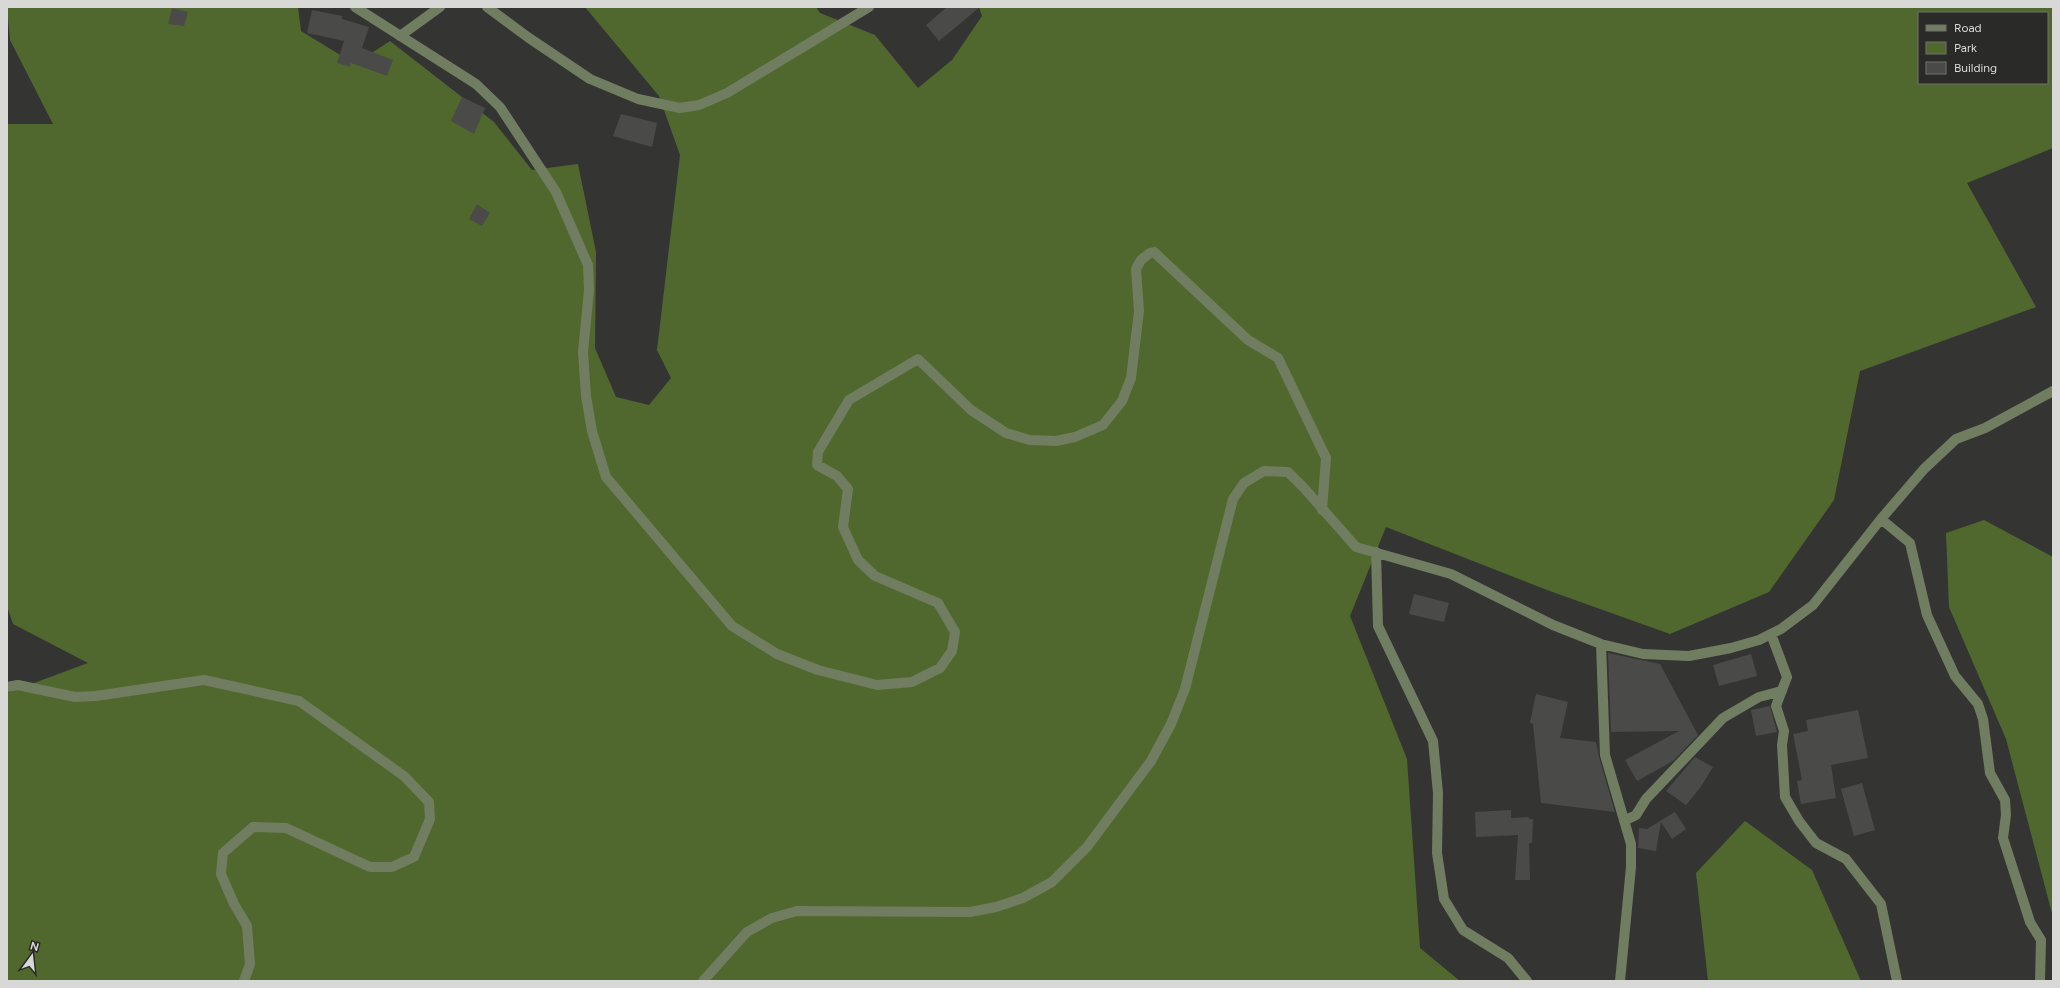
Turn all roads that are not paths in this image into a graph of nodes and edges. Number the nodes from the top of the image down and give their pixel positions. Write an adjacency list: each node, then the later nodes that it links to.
1 (355, 7): 5 (street)
2 (440, 7): 5 (street)
3 (487, 7): 4 (street)
4 (869, 7)
5 (400, 36): 7 (street)
6 (2053, 390): 8 (street)
7 (1322, 510): 9 (street); 16 (street)
8 (1881, 519): 10 (street); 20 (street)
9 (1376, 552): 11 (street); 17 (street)
10 (1771, 634): 11 (street); 13 (street)
11 (1602, 644): 14 (street)
12 (7, 687): 15 (street)
13 (1782, 691): 14 (street); 19 (street)
14 (1624, 821): 18 (street)
15 (244, 981)
16 (703, 981)
17 (1527, 981)
18 (1620, 981)
19 (1897, 981)
20 (2040, 981)

